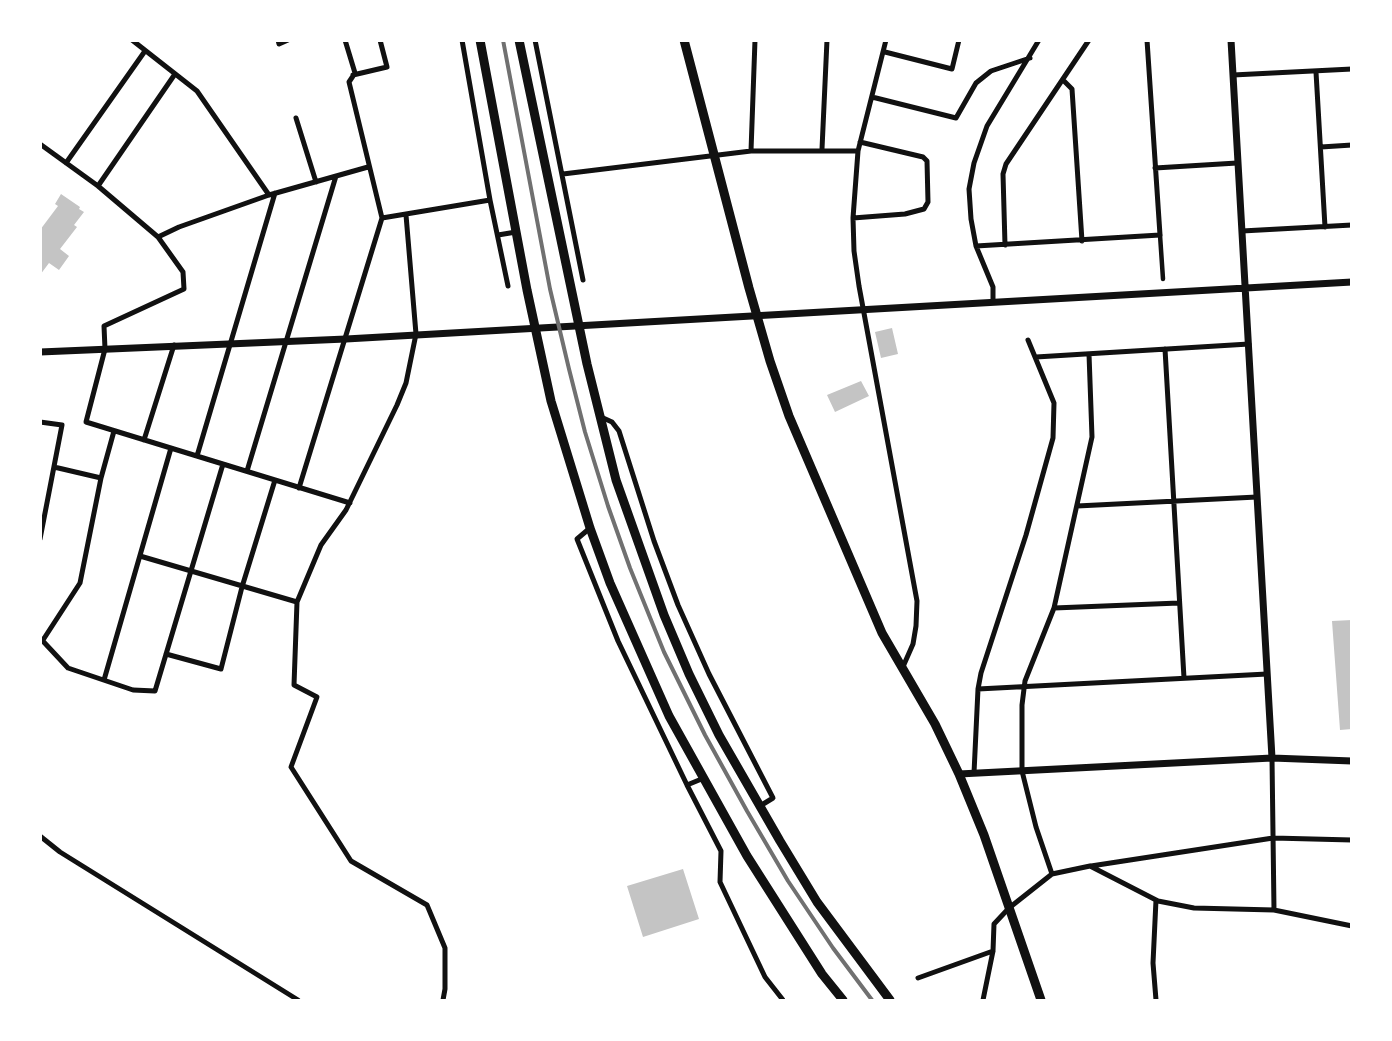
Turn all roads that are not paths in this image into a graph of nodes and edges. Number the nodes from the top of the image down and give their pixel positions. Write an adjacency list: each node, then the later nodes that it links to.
1 (132, 40): 19 (street)
2 (278, 40): 3 (street)
3 (288, 40)
4 (345, 40): 27 (street)
5 (380, 40): 27 (street)
6 (462, 40): 49 (street)
7 (480, 40): 58 (main road)
8 (519, 40): 23 (main road)
9 (535, 40): 22 (street)
10 (684, 40): 39 (main road)
11 (755, 40): 37 (street)
12 (827, 40): 36 (street)
13 (886, 40): 20 (street)
14 (959, 40): 20 (street)
15 (1089, 40): 29 (street)
16 (1147, 40): 43 (street)
17 (1231, 40): 28 (street)
18 (1038, 41): 21 (street)
19 (146, 51): 26 (street); 40 (street)
20 (885, 52): 30 (street)
21 (1030, 58): 30 (street); 64 (street)
22 (540, 67): 23 (street); 44 (street)
23 (525, 69): 51 (main road)
24 (1352, 69): 25 (street)
25 (1317, 72): 28 (street); 35 (street)
26 (175, 74): 47 (street); 48 (street)
27 (353, 75): 42 (street)
28 (1233, 75): 41 (street)
29 (1063, 80): 62 (street); 63 (street)
30 (872, 97): 32 (street)
31 (296, 118): 46 (street)
32 (860, 141): 38 (street); 54 (street)
33 (40, 144): 40 (street)
34 (1352, 145): 35 (street)
35 (1321, 147): 56 (street)
36 (822, 149): 37 (street); 38 (street)
37 (751, 150): 39 (street)
38 (858, 150): 54 (street)
39 (714, 154): 44 (street); 72 (main road)
40 (66, 163): 47 (street)
41 (1237, 163): 43 (street); 57 (street)
42 (368, 167): 45 (street); 53 (street)
43 (1155, 168): 60 (street)
44 (562, 174): 50 (street)
45 (336, 176): 46 (street); 78 (street)
46 (316, 182): 48 (street)
47 (98, 186): 61 (street)
48 (272, 194): 61 (street); 79 (street)
49 (490, 200): 52 (street); 59 (street)
50 (569, 204): 51 (street); 66 (street)
51 (554, 207): 73 (main road)
52 (406, 215): 53 (street); 75 (street)
53 (382, 218): 76 (street)
54 (853, 218): 71 (street)
55 (1352, 225): 56 (street)
56 (1325, 227): 57 (street)
57 (1242, 231): 69 (street)
58 (516, 232): 59 (street); 74 (main road)
59 (498, 235): 68 (street)
60 (1160, 235): 62 (street); 65 (street)
61 (158, 237): 82 (street)
62 (1082, 241): 63 (street)
63 (1005, 245): 64 (street)
64 (976, 246): 70 (street)
65 (1163, 279)
66 (583, 280)
67 (1352, 282): 69 (street)
68 (508, 286)
69 (1246, 288): 70 (street); 80 (street)
70 (993, 302): 71 (street)
71 (864, 309): 72 (street); 113 (street)
72 (757, 315): 73 (street); 113 (main road)
73 (579, 325): 74 (street); 87 (main road)
74 (534, 328): 75 (street); 103 (main road)
75 (416, 334): 76 (street); 101 (street)
76 (345, 339): 78 (street); 98 (street)
77 (1028, 340): 86 (street)
78 (286, 342): 79 (street); 95 (street)
79 (230, 344): 81 (street); 92 (street)
80 (1249, 344): 83 (street); 99 (street)
81 (174, 345): 82 (street); 90 (street)
82 (105, 349): 84 (street); 89 (street)
83 (1165, 349): 85 (street); 100 (street)
84 (40, 352)
85 (1089, 354): 86 (street); 102 (street)
86 (1036, 357): 118 (street)
87 (601, 417): 126 (main road); 126 (street)
88 (40, 422): 94 (street)
89 (114, 431): 90 (street); 96 (street)
90 (144, 440): 91 (street)
91 (171, 448): 92 (street); 105 (street)
92 (196, 456): 93 (street)
93 (223, 464): 95 (street); 106 (street)
94 (54, 467): 96 (street); 104 (street)
95 (247, 471): 97 (street)
96 (101, 478): 111 (street)
97 (275, 480): 98 (street); 107 (street)
98 (299, 488): 101 (street)
99 (1257, 497): 100 (street); 114 (street)
100 (1173, 501): 102 (street); 109 (street)
101 (350, 503): 108 (street)
102 (1077, 506): 110 (street)
103 (590, 528): 124 (main road); 125 (street)
104 (40, 539)
105 (140, 556): 106 (street); 116 (street)
106 (191, 571): 107 (street); 112 (street)
107 (242, 586): 108 (street); 112 (street)
108 (297, 602): 139 (street)
109 (1179, 603): 110 (street); 115 (street)
110 (1054, 608): 117 (street)
111 (41, 639): 116 (street)
112 (166, 654): 116 (street)
113 (902, 669): 123 (main road)
114 (1267, 674): 115 (street); 119 (street)
115 (1184, 678): 117 (street)
116 (104, 680)
117 (1024, 687): 118 (street); 121 (street)
118 (978, 689): 122 (street)
119 (1272, 758): 120 (street); 121 (street); 128 (street)
120 (1352, 761)
121 (1022, 771): 122 (street); 131 (street)
122 (974, 773): 123 (street)
123 (960, 774): 133 (main road)
124 (704, 777): 125 (street); 141 (main road)
125 (687, 785): 140 (street)
126 (760, 806): 142 (main road)
127 (40, 836): 138 (street)
128 (1273, 838): 129 (street); 130 (street); 134 (street)
129 (1352, 840)
130 (1090, 866): 131 (street); 132 (street)
131 (1052, 874): 133 (street)
132 (1156, 900): 134 (street); 145 (street)
133 (1009, 908): 136 (street); 144 (main road)
134 (1275, 910): 135 (street)
135 (1352, 926)
136 (993, 951): 137 (street); 143 (street)
137 (918, 978)
138 (298, 1000)
139 (443, 1000)
140 (783, 1000)
141 (843, 1000)
142 (890, 1000)
143 (983, 1000)
144 (1041, 1000)
145 (1156, 1000)

